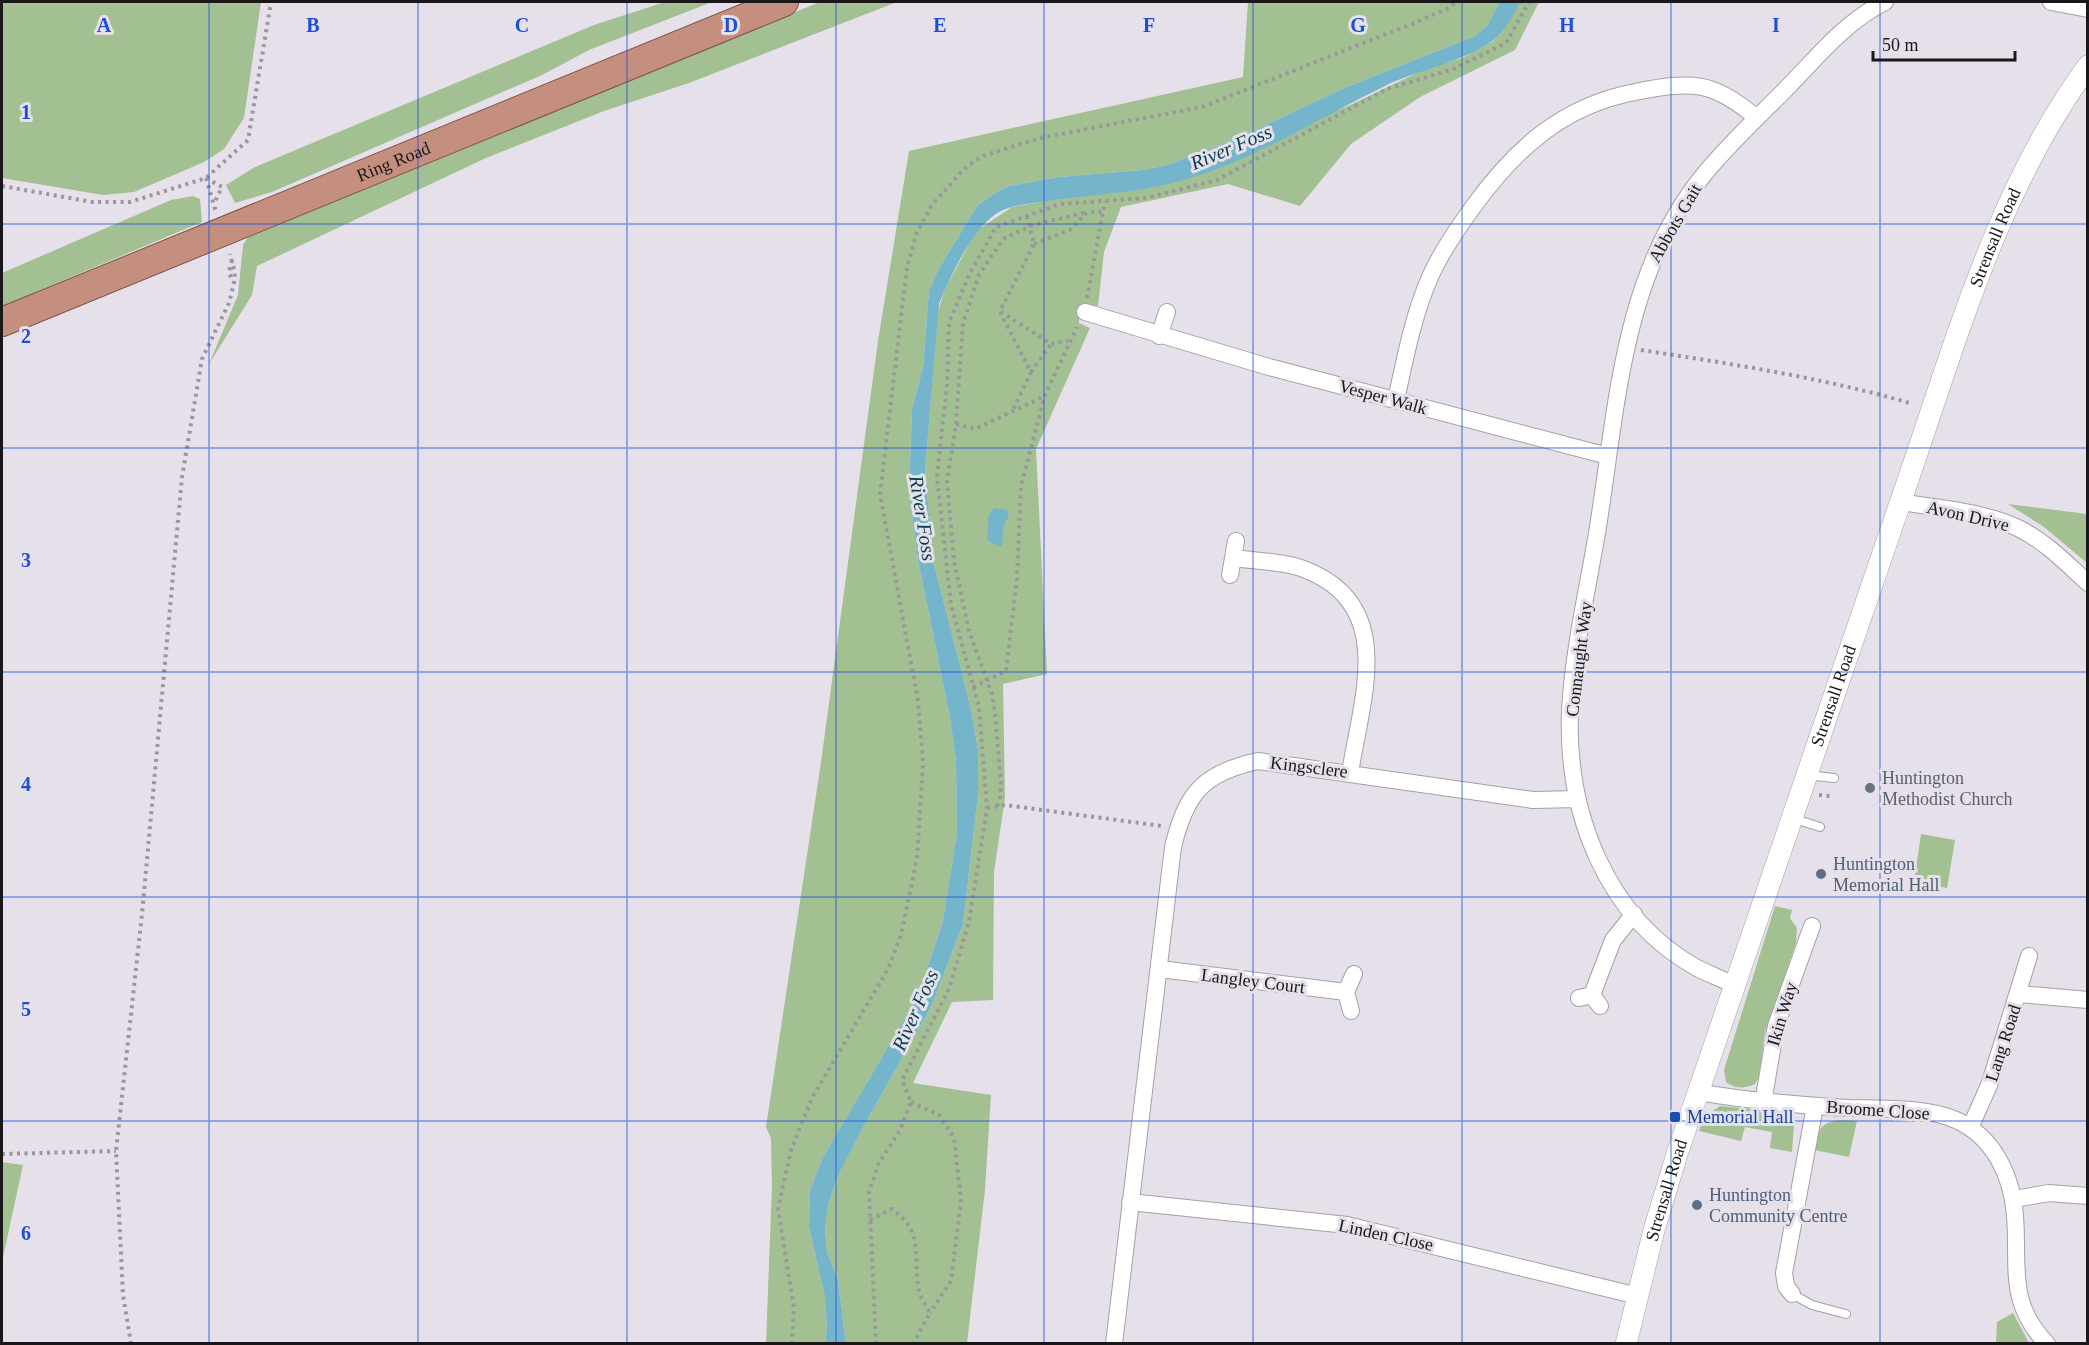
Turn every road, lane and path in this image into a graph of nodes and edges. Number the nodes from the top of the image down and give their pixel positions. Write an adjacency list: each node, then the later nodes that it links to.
1 (272, 2): 10 (path)
2 (784, 2): 22 (highway, Ring Road)
3 (1455, 2): 76 (path)
4 (1529, 2): 12 (path)
5 (1885, 2): 9 (street, Abbots Gait)
6 (2051, 2): 7 (street)
7 (2088, 9)
8 (2088, 66): 30 (street, Strensall Road)
9 (1757, 118): 26 (street, Abbots Gait); 29 (street)
10 (206, 178): 10 (path); 11 (path)
11 (2, 186)
12 (1104, 201): 14 (path); 15 (path)
13 (1088, 212): 14 (path); 16 (path); 17 (path)
14 (1101, 212): 20 (path)
15 (1027, 216): 16 (path); 39 (path)
16 (1030, 226): 17 (path); 32 (path)
17 (1034, 244): 19 (path)
18 (232, 260): 65 (path)
19 (1000, 311): 25 (path); 27 (path)
20 (1085, 312): 23 (street, Vesper Walk); 24 (path)
21 (1167, 312): 23 (street)
22 (2, 322)
23 (1159, 336): 29 (street, Vesper Walk)
24 (1069, 341): 25 (path); 28 (path)
25 (1051, 344): 27 (path)
26 (1626, 348): 30 (path); 33 (street, Abbots Gait)
27 (1031, 372): 31 (path)
28 (1045, 395): 31 (path); 38 (path)
29 (1396, 400): 33 (street, Vesper Walk)
30 (1932, 410): 34 (street, Strensall Road)
31 (1012, 412): 32 (path)
32 (956, 424): 38 (path)
33 (1608, 456): 35 (street, Abbots Gait)
34 (1901, 502): 37 (street, Avon Drive); 41 (street, Strensall Road)
35 (1599, 519): 43 (street, Connaught Way)
36 (1236, 541): 40 (street)
37 (2088, 583)
38 (986, 680): 39 (path); 44 (path)
39 (973, 687): 45 (path)
40 (1350, 772): 43 (street, Kingsclere); 48 (street, Kingsclere)
41 (1806, 775): 42 (lane); 46 (street, Strensall Road)
42 (1834, 778)
43 (1577, 799): 49 (street, Connaught Way)
44 (997, 806): 45 (path); 48 (path)
45 (987, 808): 61 (path)
46 (1791, 818): 47 (lane); 54 (street, Strensall Road)
47 (1820, 827)
48 (1178, 828): 52 (street, Kingsclere)
49 (1634, 914): 54 (street, Connaught Way); 57 (street)
50 (1812, 926): 62 (street, Ikin Way)
51 (2029, 956): 56 (street, Lang Road)
52 (1160, 969): 55 (street, Langley Court); 69 (street, Kingsclere)
53 (1354, 974): 55 (street)
54 (1734, 984): 60 (street, Strensall Road)
55 (1347, 992): 59 (street)
56 (2019, 994): 58 (street); 64 (street, Lang Road)
57 (1590, 1000)
58 (2088, 1000)
59 (1351, 1011)
60 (1698, 1092): 62 (street, Broome Close); 72 (street, Strensall Road)
61 (911, 1102): 70 (path); 73 (path)
62 (1762, 1103): 63 (street, Broome Close)
63 (1815, 1106): 64 (street, Broome Close); 71 (street)
64 (1970, 1128): 68 (street, Broome Close)
65 (116, 1151): 66 (path); 75 (path)
66 (2, 1154)
67 (2088, 1196): 68 (street)
68 (2014, 1199): 81 (street, Broome Close)
69 (1130, 1202): 72 (street, Linden Close); 79 (street)
70 (870, 1220): 73 (path); 77 (path)
71 (1792, 1294): 74 (lane)
72 (1638, 1296): 80 (street, Strensall Road)
73 (930, 1313): 78 (path)
74 (1846, 1314)
75 (131, 1344)
76 (792, 1344)
77 (876, 1344)
78 (913, 1344)
79 (1114, 1344)
80 (1626, 1344)
81 (2047, 1344)

